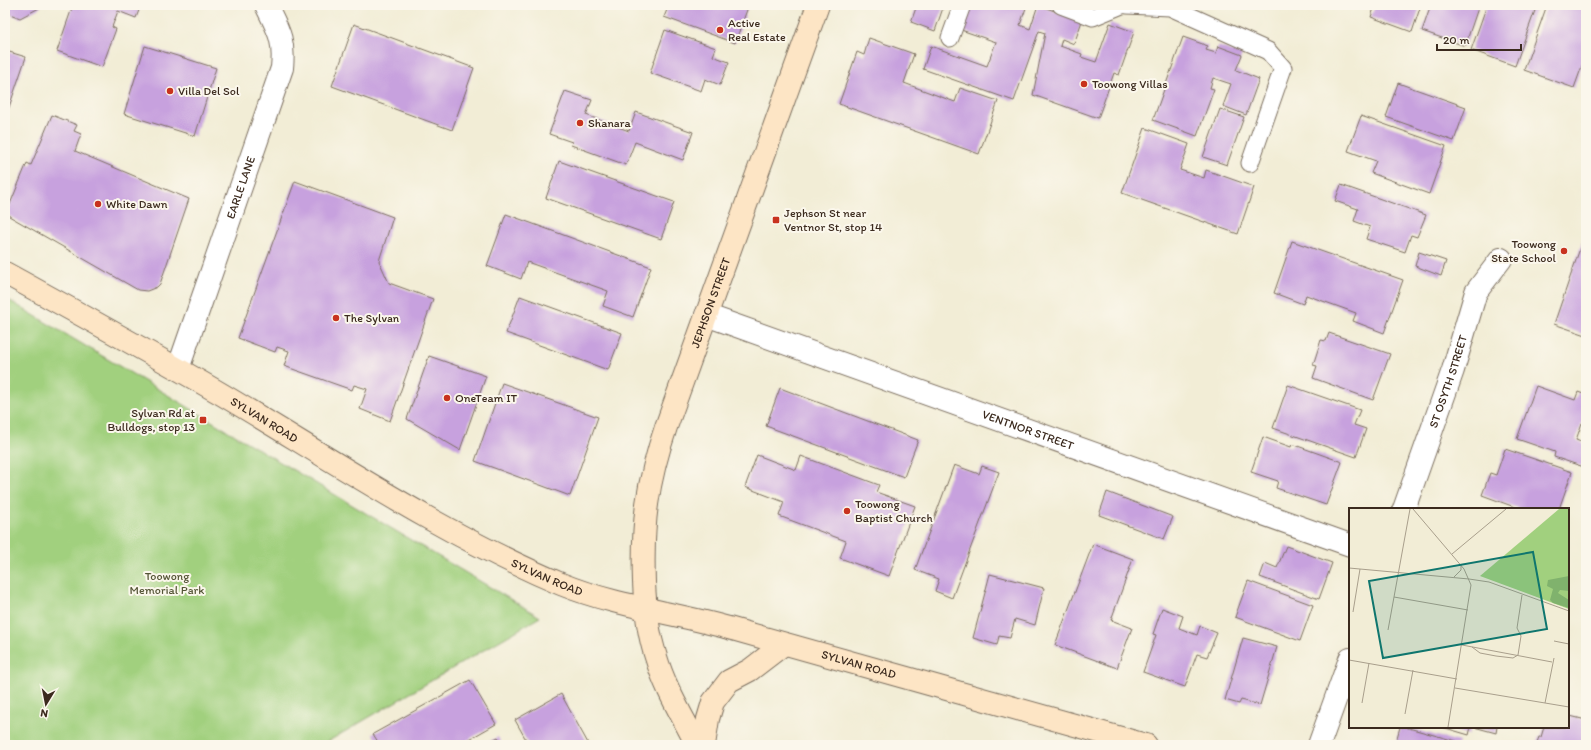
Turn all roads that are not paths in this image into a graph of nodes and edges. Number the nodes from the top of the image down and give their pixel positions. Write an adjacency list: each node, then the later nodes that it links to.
1 (266, 5): 13 (street, EARLE LANE)
2 (818, 5): 12 (main road, JEPHSON STREET)
3 (962, 5): 8 (lane)
4 (1061, 5): 5 (lane)
5 (1122, 5)
6 (1127, 5): 7 (lane)
7 (1170, 6): 9 (lane)
8 (950, 38)
9 (1250, 162)
10 (1501, 259): 14 (street, ST OSYTH STREET)
11 (5, 273): 13 (main road, SYLVAN ROAD)
12 (706, 315): 15 (street, VENTNOR STREET); 16 (main road, JEPHSON STREET)
13 (178, 369): 16 (main road, SYLVAN ROAD)
14 (1404, 508)
15 (1349, 545)
16 (645, 609): 17 (main road, SYLVAN ROAD); 19 (main road, JEPHSON STREET)
17 (784, 644): 20 (main road); 21 (main road, SYLVAN ROAD)
18 (1349, 662): 22 (street)
19 (697, 745)
20 (704, 745)
21 (1146, 745)
22 (1319, 745)

